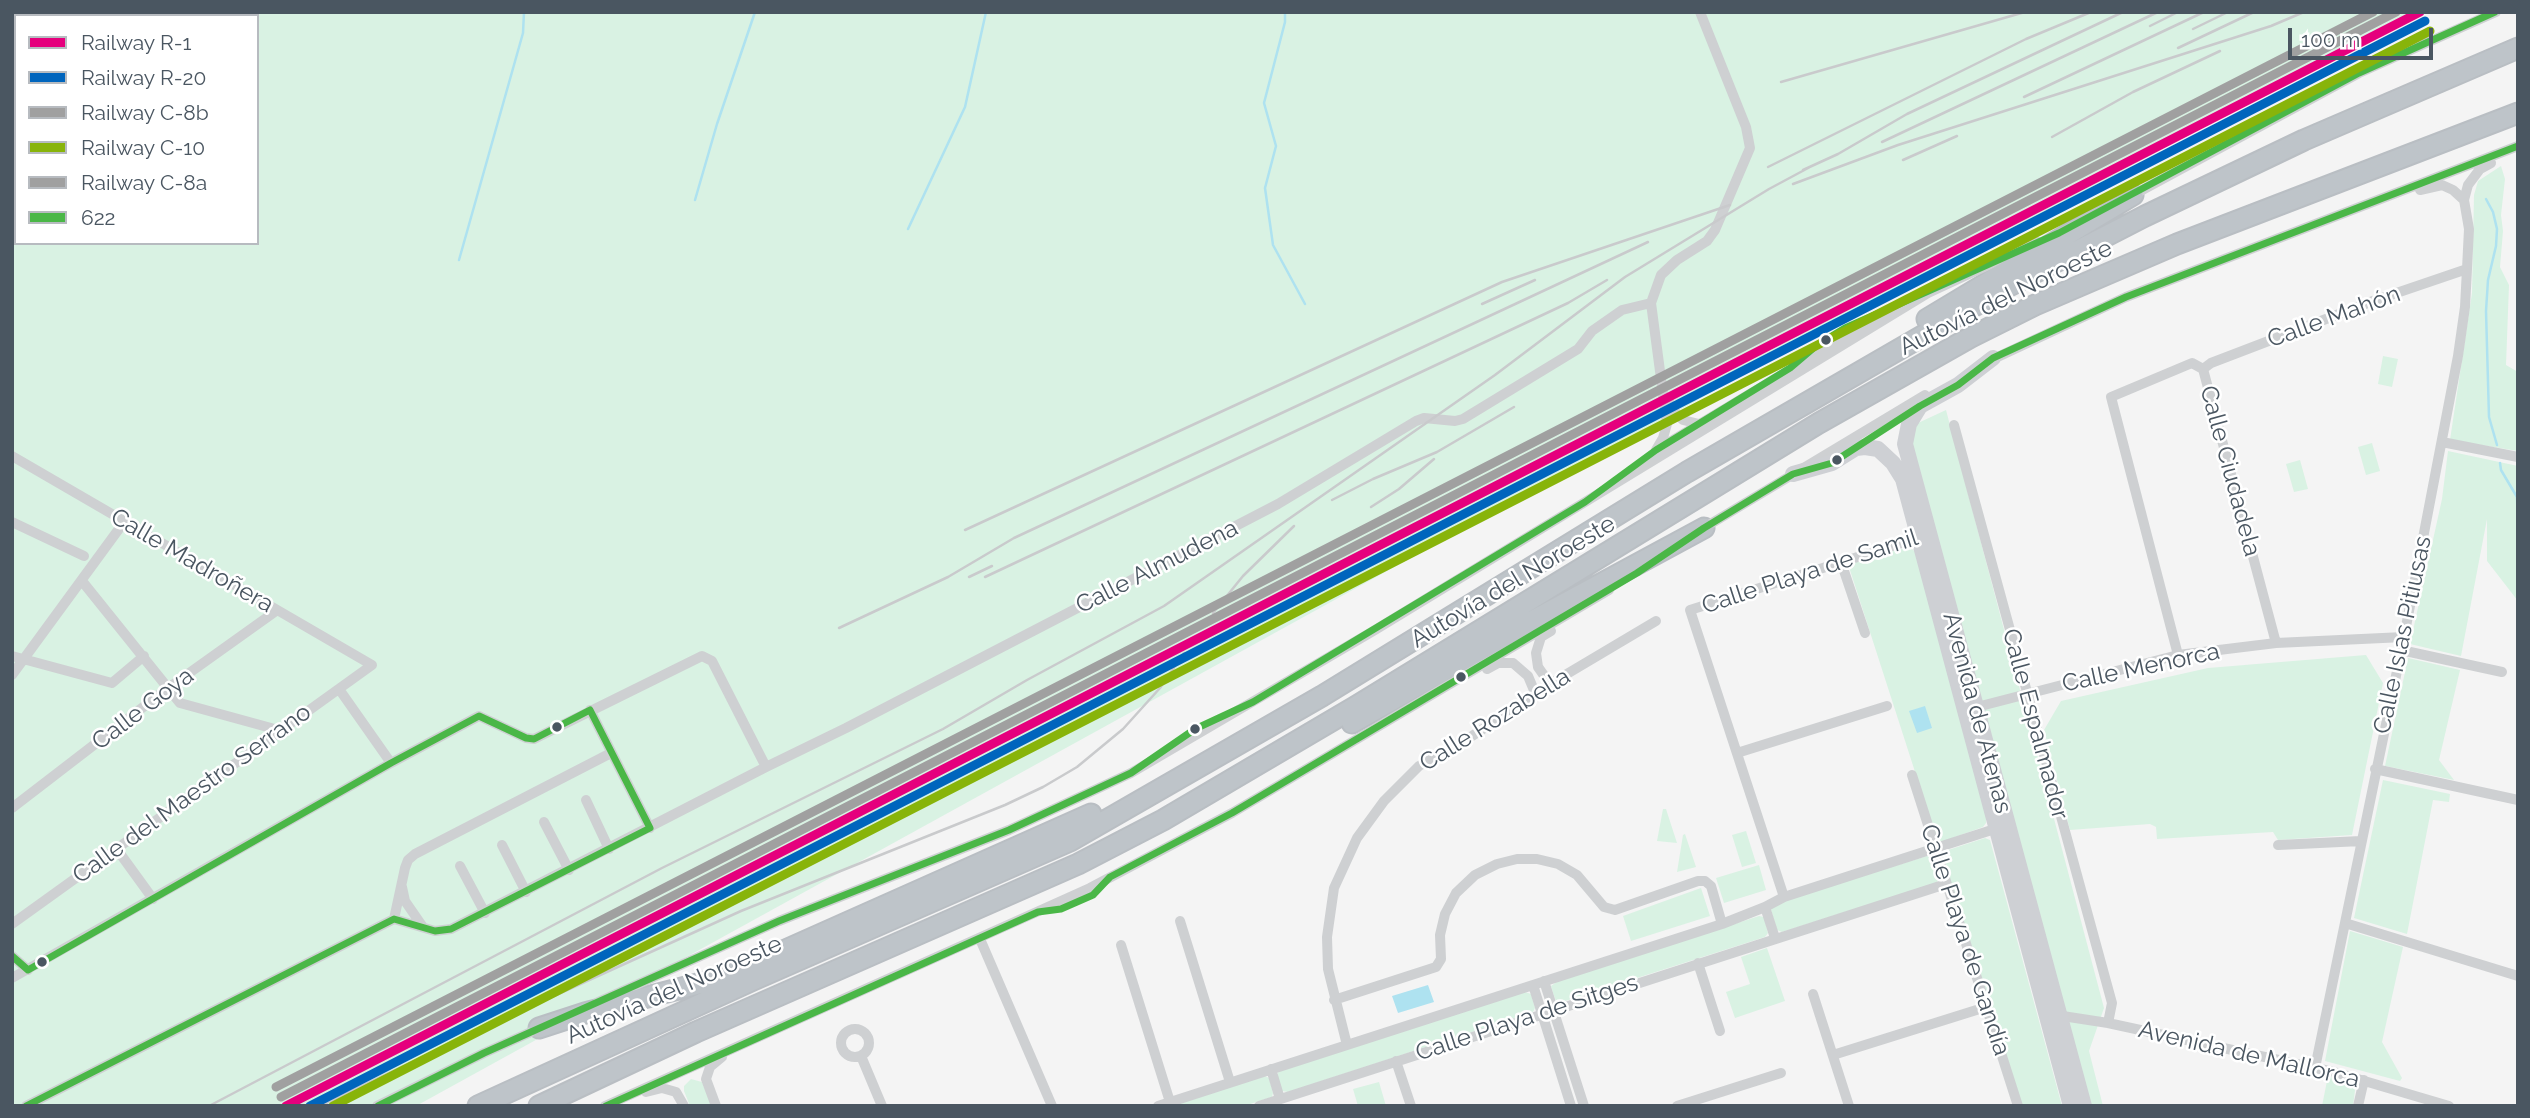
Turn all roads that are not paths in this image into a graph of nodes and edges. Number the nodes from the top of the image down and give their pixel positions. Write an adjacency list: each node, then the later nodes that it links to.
1 (1700, 12): 11 (street)
2 (2496, 12): 6 (street)
3 (2518, 48): 17 (highway, Autovía del Noroeste)
4 (2518, 113): 73 (highway, Autovía del Noroeste)
5 (2518, 147): 7 (street); 8 (street)
6 (2133, 195): 10 (street); 17 (highway)
7 (2383, 199): 8 (street); 12 (street)
8 (2464, 200): 9 (street, Calle Islas Pitiusas)
9 (2467, 269): 13 (street, Calle Mahón); 18 (street, Calle Islas Pitiusas)
10 (1928, 293): 15 (street); 23 (street)
11 (1651, 303): 14 (street); 58 (street, Calle Almudena)
12 (1993, 358): 22 (street); 27 (main road, Avenida de Atenas)
13 (2203, 369): 36 (street, Calle Ciudadela); 38 (street, Calle Ciudadela)
14 (1664, 387): 15 (street); 19 (street)
15 (1699, 424): 19 (street)
16 (1954, 425): 47 (street, Calle Espalmador)
17 (1755, 432): 49 (highway, Autovía del Noroeste)
18 (2442, 442): 21 (street); 35 (street, Calle Islas Pitiusas)
19 (1656, 450): 23 (street)
20 (12, 456): 25 (street, Calle Madroñera)
21 (2518, 457)
22 (1793, 474): 26 (street); 27 (main road, Avenida de Atenas)
23 (1585, 502): 104 (street)
24 (12, 522): 28 (street)
25 (124, 522): 31 (street); 32 (street, Calle Madroñera)
26 (1704, 528): 30 (street); 73 (highway)
27 (1924, 536): 29 (street, Calle Playa de Samil); 51 (main road, Avenida de Atenas)
28 (84, 555)
29 (1841, 562): 34 (street); 56 (street, Calle Playa de Samil)
30 (1637, 573): 44 (street); 53 (street)
31 (82, 581): 39 (street); 40 (street)
32 (276, 611): 41 (street, Calle Madroñera); 45 (street, Calle Goya)
33 (1656, 621): 44 (street, Calle Rozabella)
34 (1865, 633)
35 (2403, 637): 36 (street, Calle Menorca); 37 (street, Calle Islas Pitiusas)
36 (2276, 643): 38 (street, Calle Menorca)
37 (2401, 650): 42 (street); 59 (street, Calle Islas Pitiusas)
38 (2178, 655): 47 (street, Calle Menorca)
39 (144, 656): 40 (street); 45 (street)
40 (18, 657): 43 (street)
41 (372, 665): 46 (street, Calle del Maestro Serrano)
42 (2502, 672)
43 (12, 675)
44 (1550, 684): 48 (street, Calle Rozabella)
45 (168, 689): 54 (street); 63 (street, Calle Goya)
46 (339, 689): 54 (street, Calle del Maestro Serrano); 57 (street)
47 (2028, 694): 51 (street, Calle Menorca); 103 (street, Calle Espalmador)
48 (1536, 695): 53 (street); 99 (street, Calle Rozabella)
49 (1322, 696): 104 (highway); 121 (highway, Autovía del Noroeste)
50 (1887, 706): 56 (street)
51 (1971, 708): 65 (main road, Avenida de Atenas)
52 (590, 710): 55 (street); 57 (street); 58 (street)
53 (1394, 716): 90 (street)
54 (282, 731): 70 (street, Calle del Maestro Serrano)
55 (611, 753): 66 (street); 76 (street)
56 (1737, 753): 79 (street)
57 (391, 763): 80 (street)
58 (766, 767): 66 (street, Calle Almudena)
59 (2375, 769): 62 (street); 67 (street, Calle Islas Pitiusas)
60 (1912, 775): 72 (street, Calle Playa de Gandía)
61 (586, 800): 71 (street)
62 (2518, 800)
63 (12, 808)
64 (544, 822): 75 (street)
65 (2002, 827): 72 (street, Calle Playa de Sitges); 102 (main road, Avenida de Atenas)
66 (650, 828): 71 (street, Calle Almudena)
67 (2361, 841): 69 (street); 85 (street, Calle Islas Pitiusas)
68 (502, 845): 78 (street)
69 (2278, 845)
70 (116, 848): 80 (street); 86 (street, Calle del Maestro Serrano)
71 (609, 849): 75 (street, Calle Almudena)
72 (1936, 849): 77 (street, Calle Playa de Gandía); 79 (street, Calle Playa de Sitges)
73 (1078, 864): 122 (highway, Autovía del Noroeste)
74 (460, 866): 82 (street)
75 (569, 870): 78 (street, Calle Almudena)
76 (400, 881): 83 (street); 88 (street)
77 (1946, 884): 89 (street, Calle Playa de Sitges); 100 (street, Calle Playa de Gandía)
78 (526, 892): 82 (street, Calle Almudena)
79 (1784, 897): 81 (street, Calle Playa de Sitges)
80 (153, 899): 94 (street)
81 (1765, 907): 87 (street, Calle Playa de Sitges); 89 (street)
82 (485, 913): 88 (street, Calle Almudena)
83 (394, 919): 88 (street, Calle Almudena); 119 (street)
84 (1180, 921): 115 (street)
85 (2345, 923): 95 (street); 111 (street, Calle Islas Pitiusas)
86 (12, 924)
87 (1723, 924): 97 (street, Calle Playa de Sitges); 99 (street)
88 (423, 927)
89 (1775, 938): 93 (street, Calle Playa de Sitges)
90 (980, 939): 106 (street); 127 (street)
91 (1121, 945): 118 (street)
92 (12, 956): 94 (street)
93 (1698, 963): 101 (street, Calle Playa de Sitges); 105 (street)
94 (27, 970): 96 (street)
95 (2518, 976)
96 (12, 978)
97 (1538, 983): 101 (street); 107 (street, Calle Playa de Sitges)
98 (1814, 994): 108 (street)
99 (1334, 1000): 107 (street, Calle Rozabella)
100 (1986, 1007): 108 (street); 135 (street, Calle Playa de Gandía)
101 (1548, 1011): 110 (street, Calle Playa de Sitges); 131 (street); 132 (street)
102 (2053, 1016): 103 (street, Avenida de Mallorca); 136 (main road, Avenida de Atenas); 137 (main road, Avenida de Atenas)
103 (2108, 1024): 111 (street, Avenida de Mallorca)
104 (539, 1028): 120 (street)
105 (1720, 1031)
106 (739, 1045): 116 (street); 125 (street)
107 (1347, 1045): 112 (street, Calle Playa de Sitges)
108 (1833, 1055): 134 (street)
109 (861, 1056): 126 (street)
110 (1396, 1061): 117 (street, Calle Playa de Sitges); 130 (street)
111 (2315, 1068): 114 (street, Avenida de Mallorca)
112 (1271, 1069): 115 (street, Calle Playa de Sitges); 117 (street)
113 (1781, 1073): 133 (street)
114 (2364, 1080): 138 (street); 139 (street, Avenida de Mallorca)
115 (1230, 1082): 118 (street, Calle Playa de Sitges)
116 (620, 1098): 123 (street); 124 (street)
117 (1280, 1099): 129 (street, Calle Playa de Sitges)
118 (1170, 1102): 128 (street, Calle Playa de Sitges)
119 (26, 1106)
120 (377, 1106)
121 (478, 1106)
122 (538, 1106)
123 (604, 1106)
124 (684, 1106)
125 (716, 1106)
126 (882, 1106)
127 (1052, 1106)
128 (1158, 1106)
129 (1259, 1106)
130 (1410, 1106)
131 (1571, 1106)
132 (1584, 1106)
133 (1677, 1106)
134 (1849, 1106)
135 (2018, 1106)
136 (2071, 1106)
137 (2084, 1106)
138 (2358, 1106)
139 (2449, 1106)

